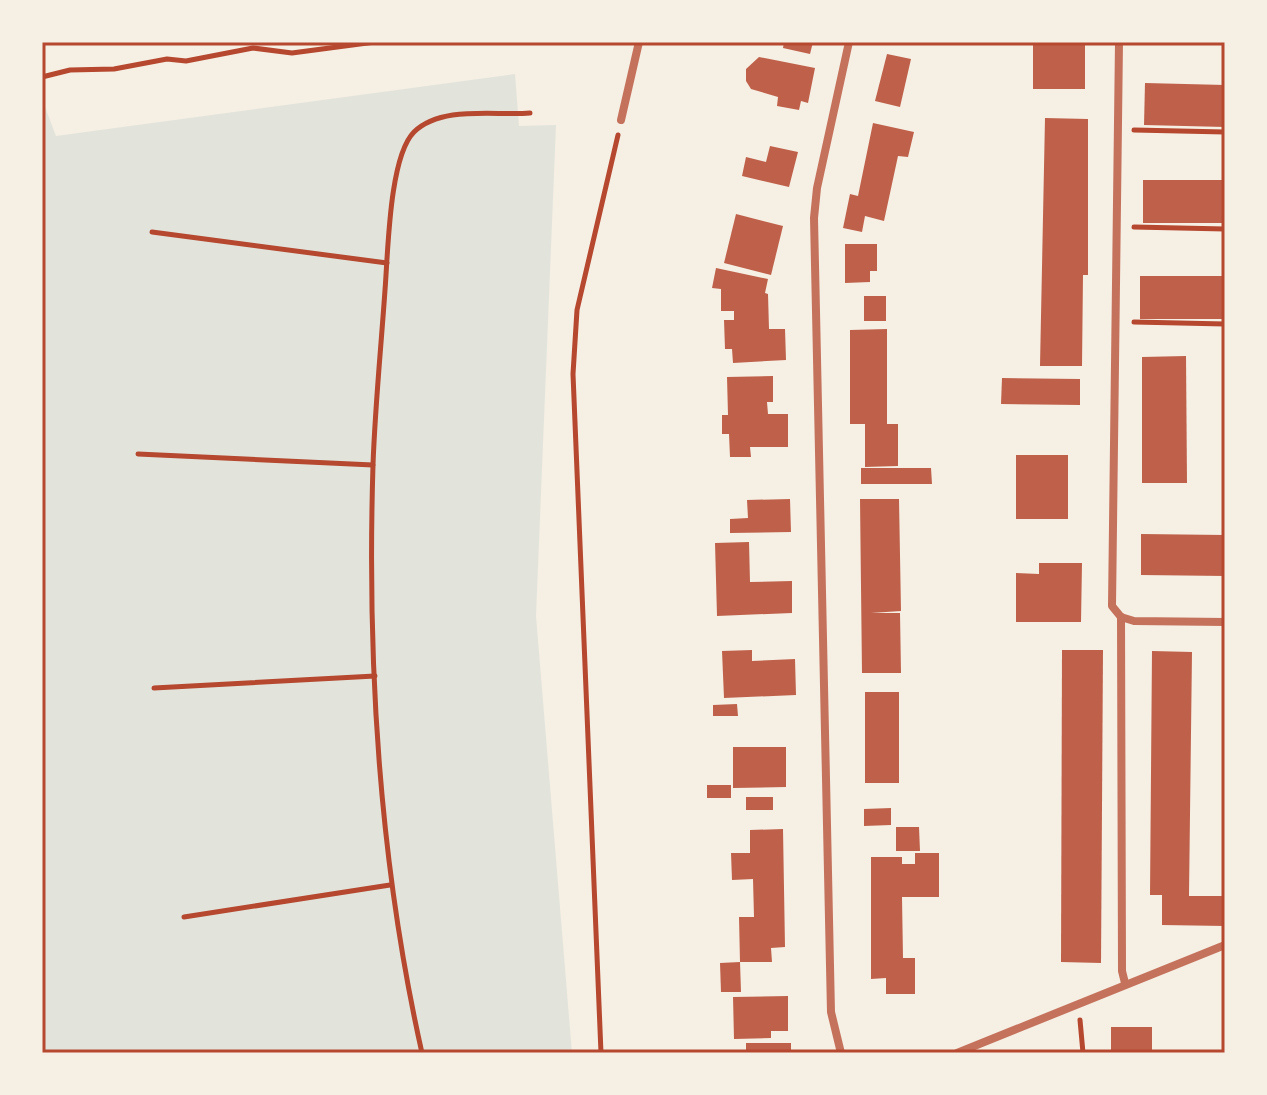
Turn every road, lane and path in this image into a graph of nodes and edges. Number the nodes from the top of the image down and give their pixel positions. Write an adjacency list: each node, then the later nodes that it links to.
1 (375, 42): 5 (path)
2 (639, 42): 7 (street)
3 (849, 42): 29 (street)
4 (1119, 42): 8 (street)
5 (42, 77)
6 (530, 113): 13 (path)
7 (621, 120): 28 (path)
8 (1119, 127): 9 (path); 10 (street)
9 (1225, 132)
10 (1119, 226): 11 (path); 18 (street)
11 (1225, 229)
12 (152, 232): 13 (path)
13 (387, 263): 17 (path)
14 (1225, 324): 15 (path)
15 (1131, 337)
16 (138, 454): 17 (path)
17 (373, 465): 20 (path)
18 (1121, 617): 19 (street); 25 (street)
19 (1225, 622)
20 (375, 676): 21 (path); 22 (path)
21 (154, 688)
22 (390, 885): 23 (path); 27 (path)
23 (184, 917)
24 (1225, 945): 25 (street)
25 (1125, 983): 26 (street)
26 (1079, 1003): 30 (street); 31 (path)
27 (422, 1053)
28 (601, 1053)
29 (841, 1053)
30 (957, 1053)
31 (1083, 1053)

